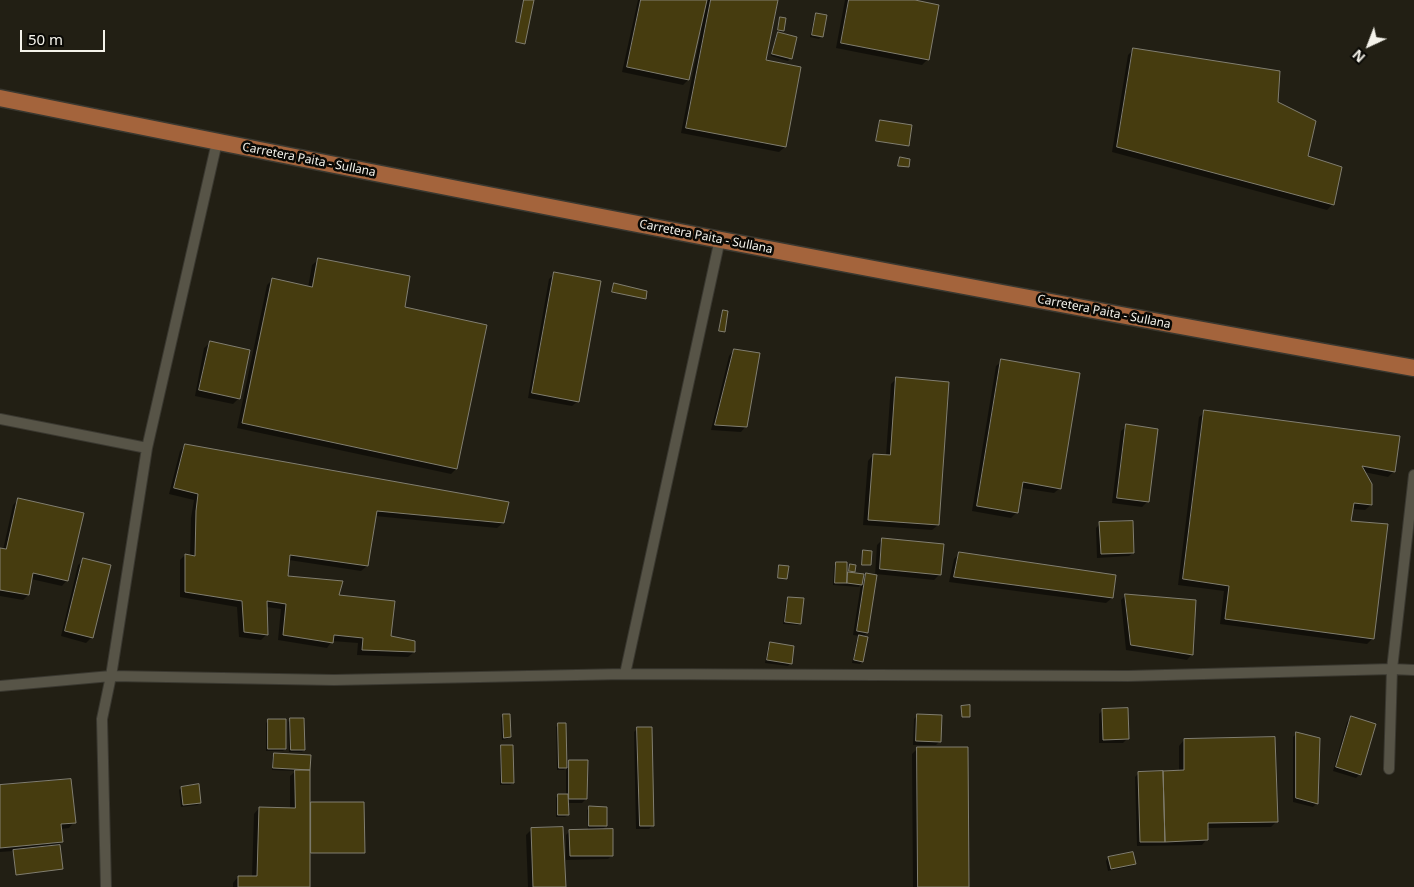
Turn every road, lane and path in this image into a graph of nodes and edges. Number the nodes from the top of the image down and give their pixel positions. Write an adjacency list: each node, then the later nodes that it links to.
1 (0, 98): 2 (main road, Carretera Paita - Sullana)
2 (217, 142): 3 (main road, Carretera Paita - Sullana); 6 (street)
3 (720, 240): 4 (main road, Carretera Paita - Sullana); 10 (street)
4 (1414, 368)
5 (0, 418): 6 (street)
6 (147, 448): 11 (street)
7 (1414, 475): 8 (street)
8 (1392, 669): 9 (street); 10 (street); 13 (street)
9 (1414, 670)
10 (625, 674): 11 (street)
11 (111, 676): 12 (street); 14 (street)
12 (0, 686)
13 (1389, 769)
14 (106, 887)

